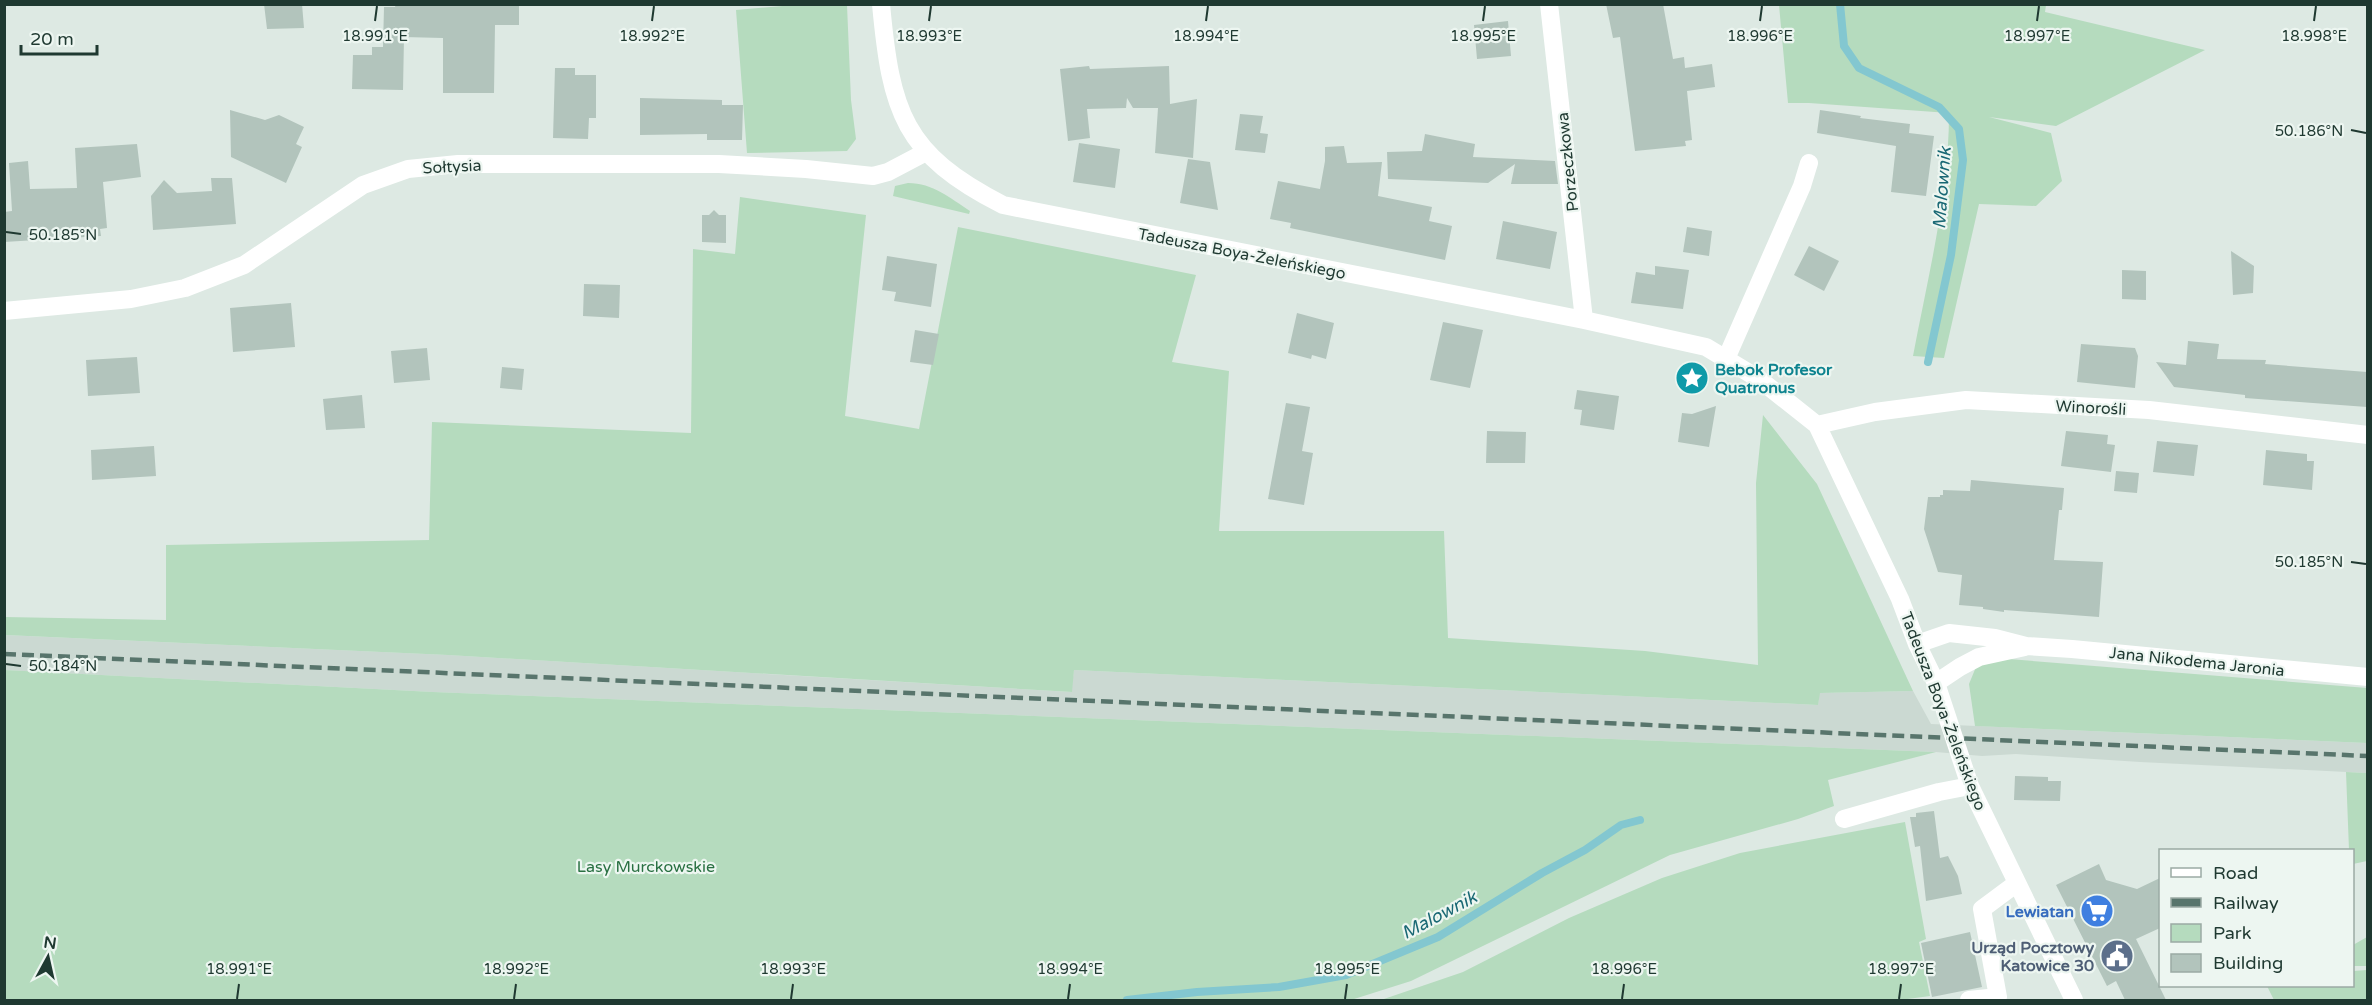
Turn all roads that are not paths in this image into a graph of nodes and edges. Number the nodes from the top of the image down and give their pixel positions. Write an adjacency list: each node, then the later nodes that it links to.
1 (881, 4): 3 (street, Tadeusza Boya-Żeleńskiego)
2 (1549, 4): 6 (street, Porzeczkowa)
3 (926, 152): 5 (street, Sołtysia); 6 (street, Tadeusza Boya-Żeleńskiego)
4 (1809, 162): 7 (street)
5 (4, 311)
6 (1584, 320): 7 (street, Tadeusza Boya-Żeleńskiego)
7 (1726, 359): 8 (street, Tadeusza Boya-Żeleńskiego)
8 (1816, 425): 9 (street, Winorośli); 10 (street, Tadeusza Boya-Żeleńskiego)
9 (2367, 435)
10 (1917, 644): 11 (street, Jana Nikodema Jaronia); 13 (street, Tadeusza Boya-Żeleńskiego)
11 (2026, 646): 12 (street, Jana Nikodema Jaronia); 13 (street, Jana Nikodema Jaronia)
12 (2367, 677)
13 (1936, 684): 14 (street, Tadeusza Boya-Żeleńskiego)
14 (1970, 786): 15 (street); 16 (street, Tadeusza Boya-Żeleńskiego)
15 (1844, 819)
16 (2018, 884): 17 (street); 18 (street, Tadeusza Boya-Żeleńskiego)
17 (1969, 1000)
18 (2074, 1000)

